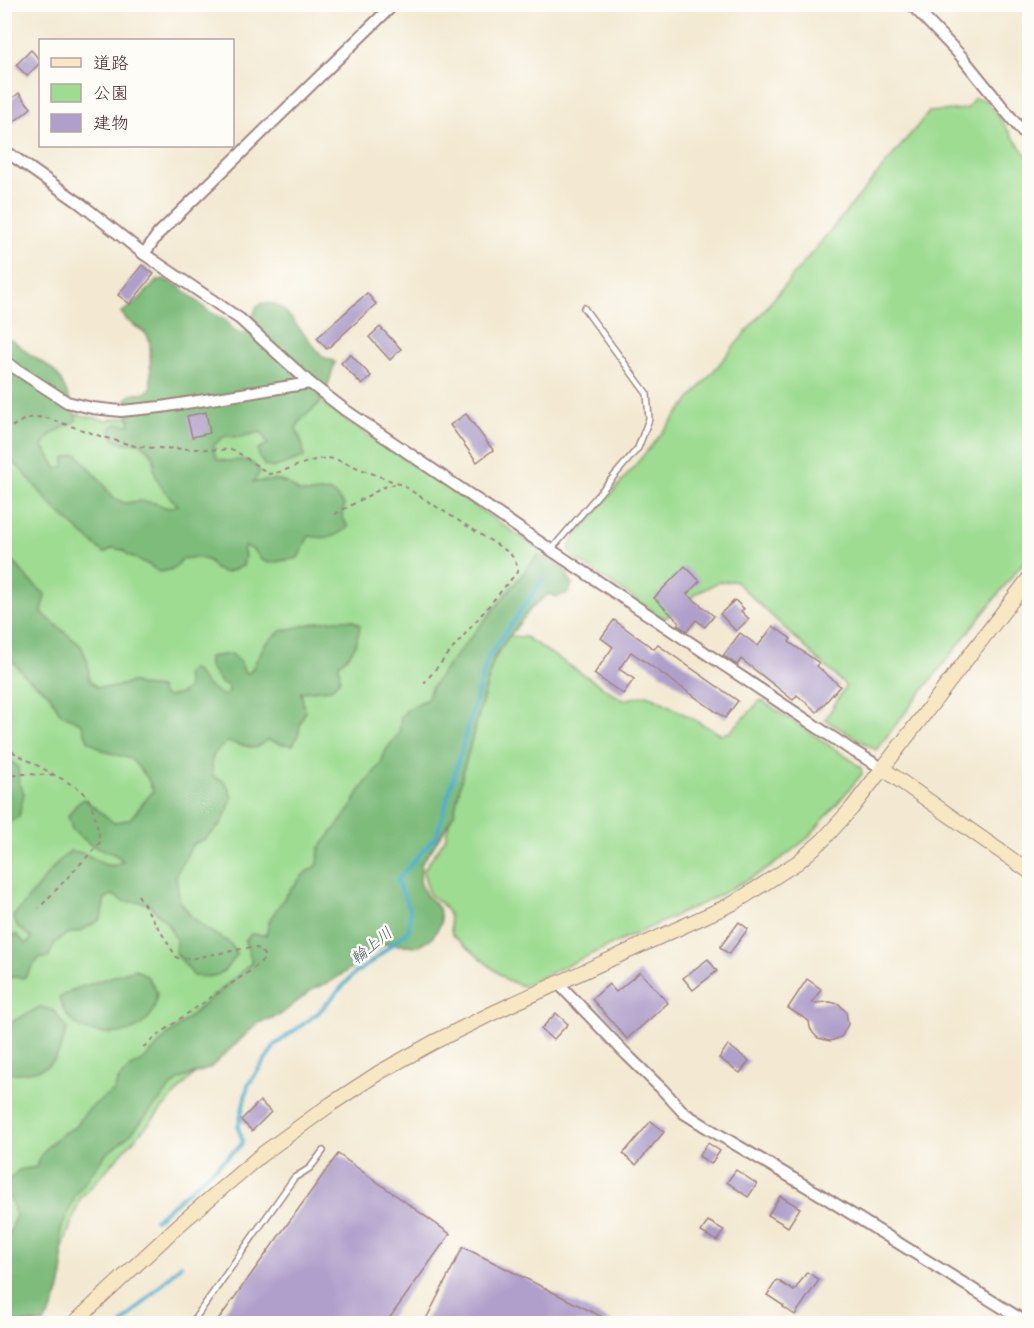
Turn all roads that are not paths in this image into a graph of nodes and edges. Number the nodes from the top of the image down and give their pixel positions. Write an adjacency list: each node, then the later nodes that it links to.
1 (394, 4): 5 (street)
2 (911, 4): 3 (street)
3 (1029, 141)
4 (4, 150): 5 (street)
5 (144, 254): 8 (street)
6 (584, 308): 9 (lane)
7 (4, 361): 8 (street)
8 (310, 383): 9 (street)
9 (551, 550): 11 (street)
10 (1029, 577): 11 (street)
11 (882, 768): 12 (street); 13 (street)
12 (1029, 872)
13 (559, 984): 15 (street); 17 (street)
14 (323, 1150): 16 (lane)
15 (73, 1323)
16 (191, 1323)
17 (1029, 1323)

